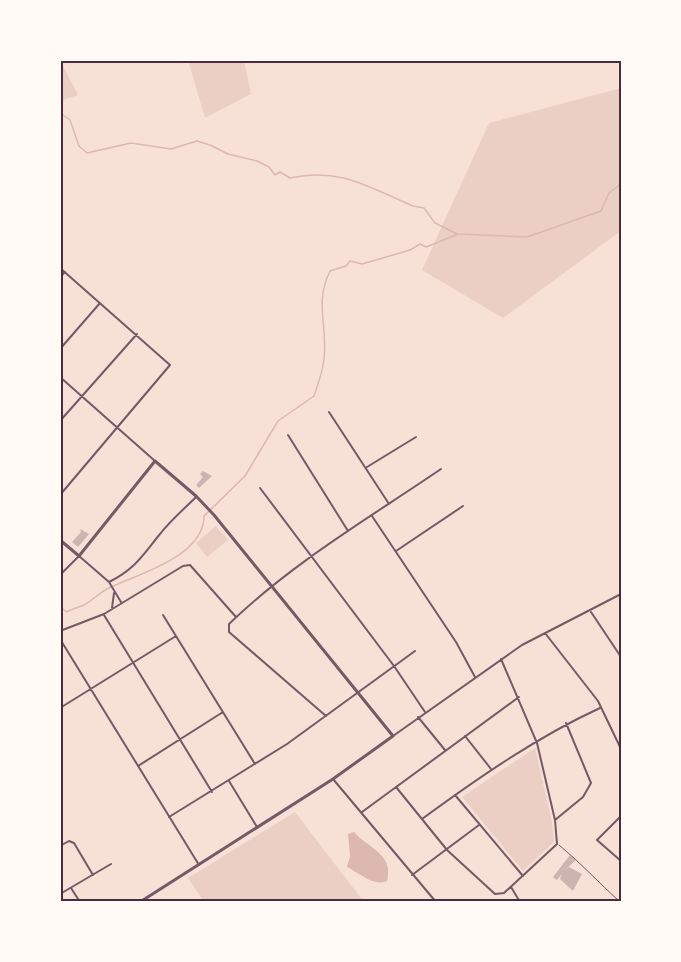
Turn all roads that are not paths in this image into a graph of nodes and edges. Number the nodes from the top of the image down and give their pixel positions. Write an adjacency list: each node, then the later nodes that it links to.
1 (60, 268): 2 (street)
2 (65, 272): 3 (street); 4 (street)
3 (60, 277)
4 (100, 303): 5 (street); 6 (street)
5 (137, 334): 8 (street); 11 (street)
6 (60, 348)
7 (60, 377): 8 (street)
8 (82, 396): 10 (street); 11 (street)
9 (329, 412): 15 (street)
10 (60, 421)
11 (118, 428): 14 (street); 18 (street)
12 (288, 435): 23 (street)
13 (416, 437): 15 (street)
14 (155, 461): 19 (street); 26 (street)
15 (366, 467): 20 (street)
16 (441, 470): 20 (street)
17 (260, 488): 27 (street)
18 (60, 495)
19 (196, 496): 29 (street); 30 (street)
20 (389, 504): 22 (street)
21 (463, 506): 25 (street)
22 (372, 516): 23 (street); 25 (street)
23 (348, 531): 27 (street)
24 (60, 540): 26 (street)
25 (396, 551): 48 (street)
26 (79, 556): 28 (street); 29 (street)
27 (312, 556): 30 (street); 47 (street)
28 (60, 575)
29 (110, 584): 31 (street)
30 (271, 586): 38 (street); 50 (street)
31 (114, 593): 33 (street); 34 (street)
32 (621, 594): 35 (street)
33 (120, 602): 34 (street); 38 (street)
34 (112, 609): 36 (street)
35 (591, 611): 40 (street); 44 (street)
36 (104, 614): 39 (street); 46 (street)
37 (163, 615): 41 (street)
38 (236, 617): 56 (street)
39 (60, 631)
40 (545, 633): 45 (street); 53 (street)
41 (176, 636): 46 (street); 54 (street)
42 (60, 639): 49 (street)
43 (415, 651): 47 (street)
44 (621, 657)
45 (501, 659): 48 (street); 51 (street)
46 (134, 664): 49 (street); 61 (street)
47 (394, 666): 50 (street); 55 (street)
48 (476, 677): 55 (street)
49 (91, 689): 52 (street); 66 (street)
50 (358, 693): 56 (street); 59 (street)
51 (519, 698): 60 (street); 62 (street)
52 (60, 708)
53 (600, 708): 58 (street); 63 (street)
54 (223, 712): 61 (street); 65 (street)
55 (425, 712): 57 (street)
56 (326, 716): 65 (street)
57 (418, 717): 59 (street); 64 (street)
58 (566, 723): 62 (street); 77 (street)
59 (393, 736): 68 (street)
60 (465, 736): 64 (street); 67 (street)
61 (181, 739): 66 (street); 71 (street)
62 (537, 743): 67 (street); 77 (street)
63 (621, 749)
64 (445, 750): 70 (street)
65 (255, 764): 69 (street)
66 (138, 766): 75 (street)
67 (491, 770): 72 (street)
68 (333, 779): 73 (street); 79 (street)
69 (229, 781): 71 (street); 79 (street)
70 (396, 787): 73 (street); 76 (street)
71 (212, 792): 75 (street)
72 (454, 795): 76 (street); 78 (street)
73 (362, 812): 87 (street)
74 (621, 816): 83 (street)
75 (170, 817): 85 (street)
76 (422, 819): 82 (street)
77 (555, 820): 81 (street)
78 (479, 825): 82 (street); 88 (street)
79 (257, 827): 85 (street)
80 (61, 844): 86 (street)
81 (557, 844): 88 (street); 96 (lane)
82 (447, 850): 87 (street); 89 (street)
83 (621, 861)
84 (111, 864): 86 (street)
85 (199, 865): 93 (street)
86 (93, 874): 90 (street)
87 (412, 875): 94 (street)
88 (523, 876): 89 (street)
89 (511, 887): 95 (street)
90 (71, 888): 91 (street); 92 (street)
91 (60, 894)
92 (80, 902)
93 (140, 902)
94 (436, 902)
95 (520, 902)
96 (621, 902)

